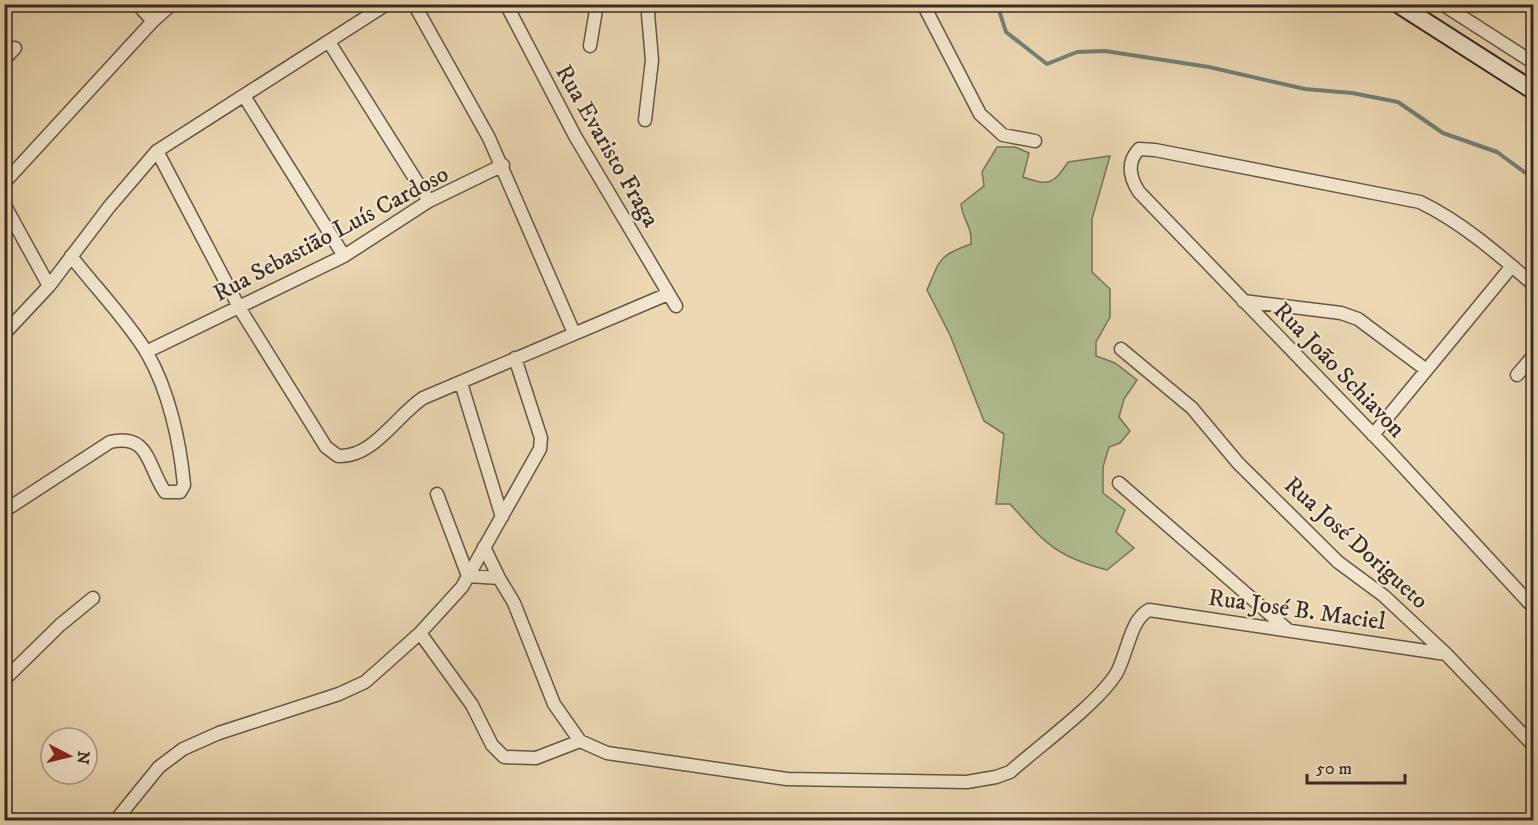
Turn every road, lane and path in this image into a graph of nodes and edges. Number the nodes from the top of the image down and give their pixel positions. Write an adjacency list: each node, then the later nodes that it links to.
1 (137, 4): 11 (street)
2 (172, 4): 11 (street)
3 (387, 4): 12 (street)
4 (414, 4): 22 (street)
5 (506, 4): 31 (street, Rua Evaristo Fraga)
6 (597, 4): 13 (street)
7 (651, 4): 19 (street)
8 (923, 4): 20 (street)
9 (1398, 4): 17 (street)
10 (1442, 4): 16 (street)
11 (153, 21): 23 (street)
12 (329, 42): 18 (street); 24 (street)
13 (590, 46)
14 (15, 48): 15 (street)
15 (4, 60)
16 (1533, 63)
17 (1533, 91)
18 (244, 96): 21 (street); 27 (street)
19 (645, 120)
20 (1035, 141)
21 (158, 151): 26 (street); 34 (street)
22 (503, 165): 24 (street, Rua Sebastião Luís Cardoso); 35 (street)
23 (4, 183)
24 (429, 201): 27 (street, Rua Sebastião Luís Cardoso)
25 (4, 204): 30 (street)
26 (70, 256): 30 (street); 38 (street)
27 (344, 256): 34 (street, Rua Sebastião Luís Cardoso)
28 (1512, 266): 29 (street); 32 (street, Rua João Schiavon); 41 (street)
29 (1533, 285)
30 (49, 286): 36 (street)
31 (668, 294): 33 (street, Rua Evaristo Fraga); 35 (street)
32 (1243, 301): 41 (street); 44 (street, Rua João Schiavon)
33 (676, 306)
34 (240, 309): 38 (street, Rua Sebastião Luís Cardoso); 43 (street)
35 (574, 333): 40 (street)
36 (4, 334)
37 (1121, 349): 56 (street, Rua José Dorigueto)
38 (146, 352): 47 (street)
39 (1533, 355): 42 (street)
40 (515, 358): 43 (street); 48 (street)
41 (1425, 369): 44 (street)
42 (1516, 375)
43 (461, 383): 48 (street)
44 (1373, 435): 53 (street, Rua João Schiavon)
45 (1119, 483): 54 (street)
46 (437, 494): 50 (street)
47 (4, 511)
48 (502, 517): 49 (street)
49 (484, 547): 50 (street); 51 (street)
50 (468, 576): 51 (street); 55 (street)
51 (499, 578): 58 (street)
52 (93, 598): 57 (street)
53 (1533, 608)
54 (1289, 630): 56 (street, Rua José B. Maciel); 58 (street, Rua José B. Maciel)
55 (420, 633): 58 (street); 60 (street)
56 (1446, 654): 59 (street, Rua José Dorigueto)
57 (4, 680)
58 (580, 741)
59 (1533, 746)
60 (116, 820)

